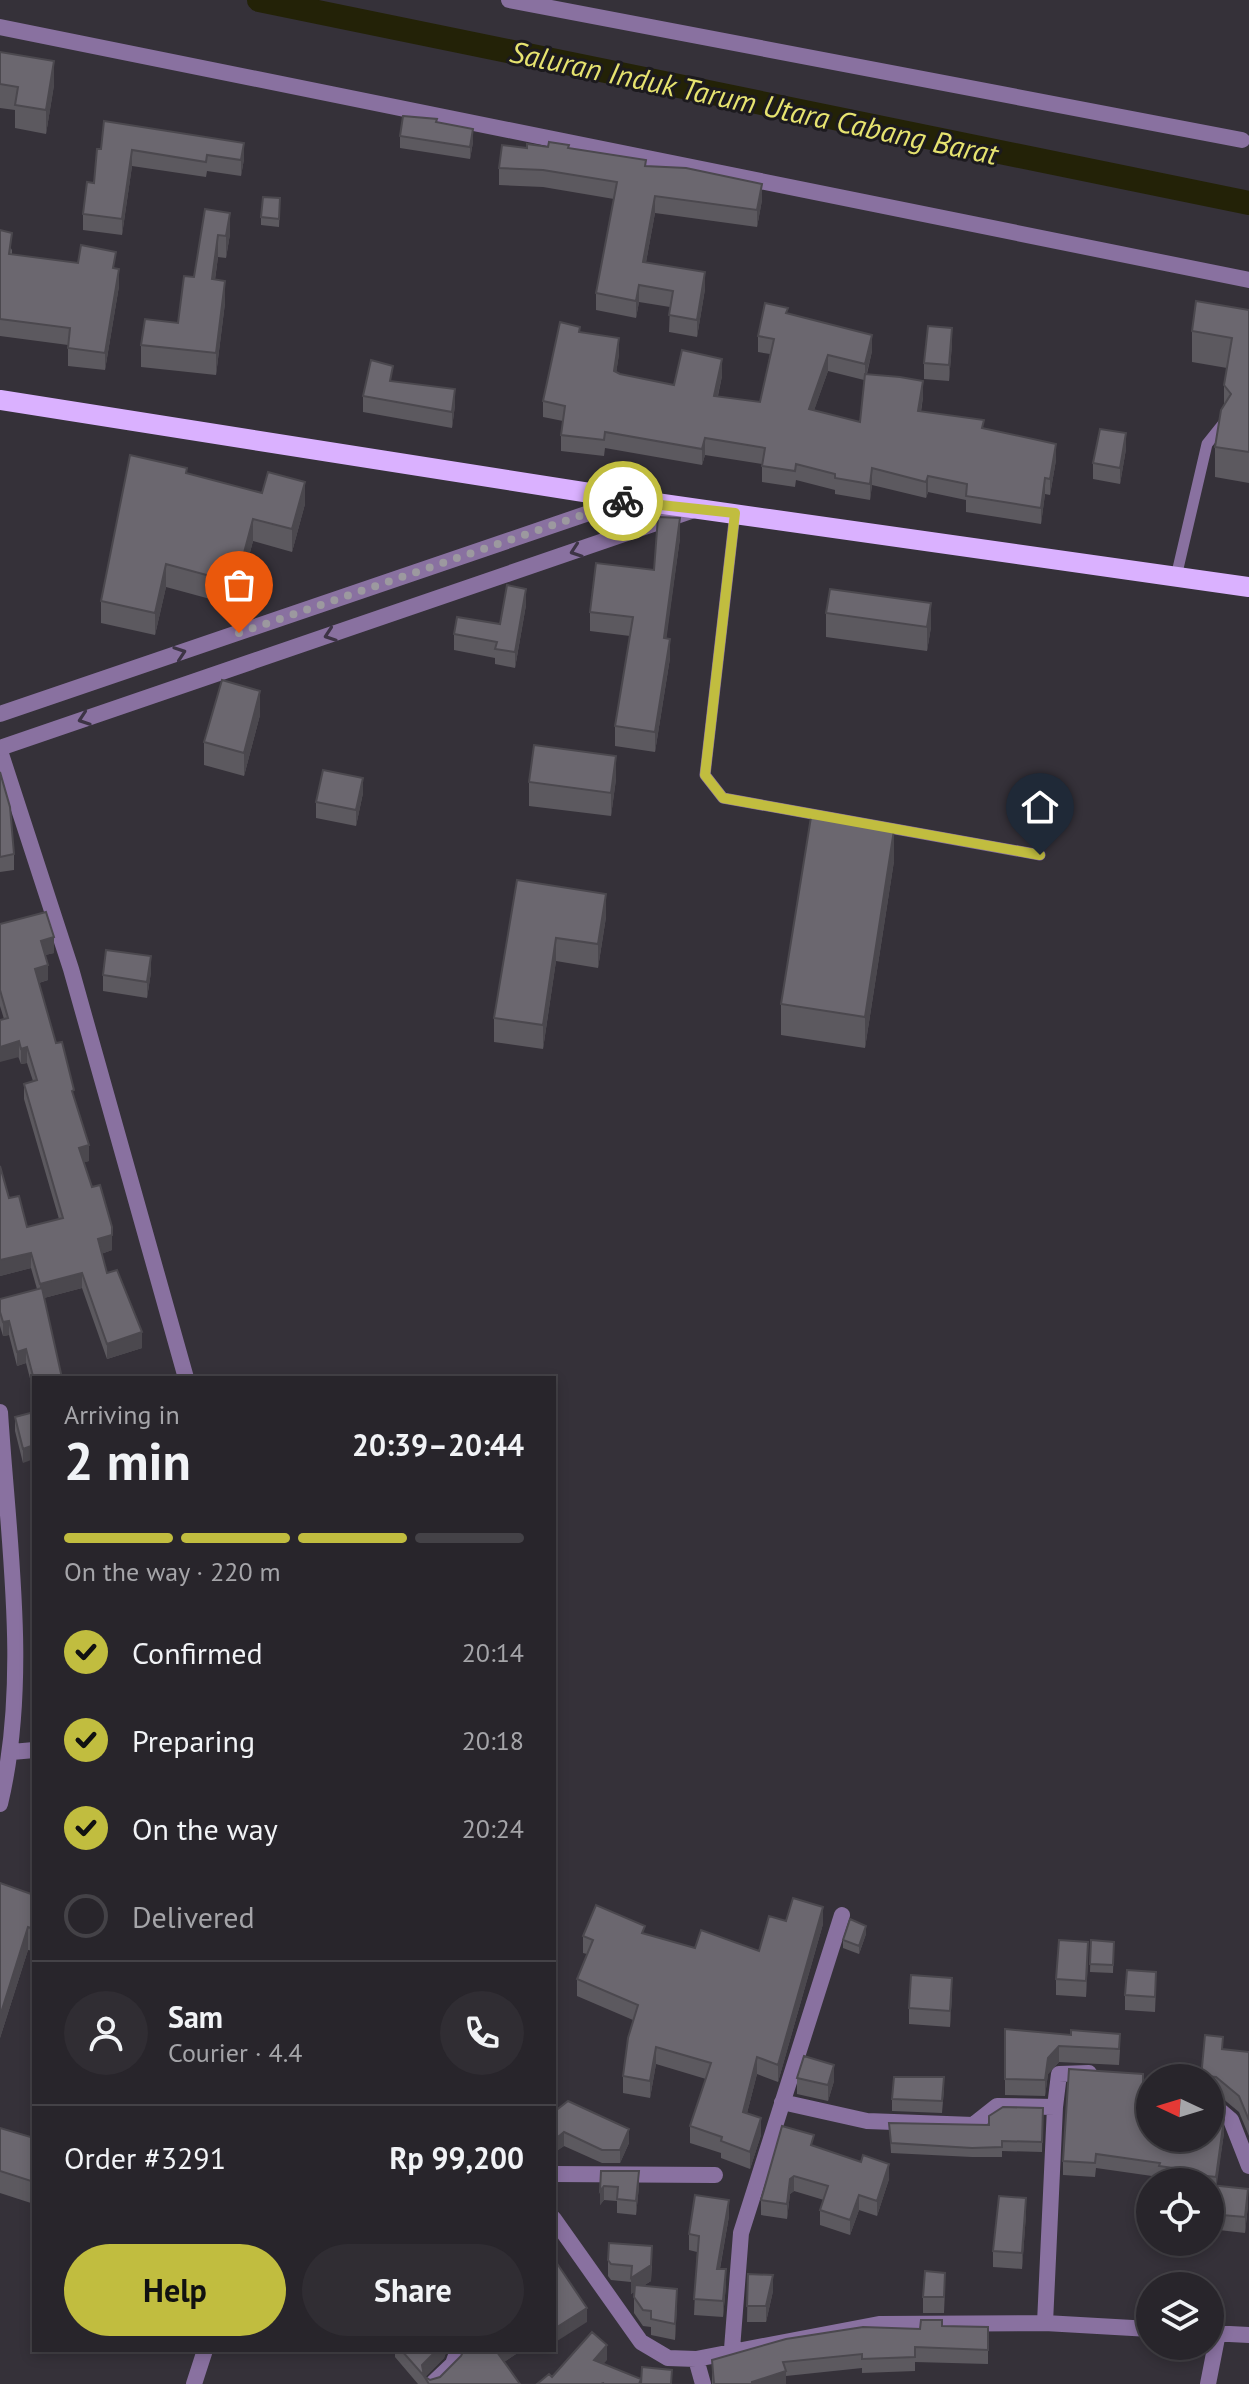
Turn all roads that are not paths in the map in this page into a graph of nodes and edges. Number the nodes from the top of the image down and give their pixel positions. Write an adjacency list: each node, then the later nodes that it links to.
1 (509, 0): 3 (street)
2 (0, 27): 4 (street)
3 (1242, 140)
4 (1249, 280)
5 (0, 400): 7 (main road)
6 (1223, 424): 10 (lane)
7 (628, 499): 8 (main road); 12 (street, one-way to 7)
8 (702, 508): 9 (main road); 13 (street, one-way to 13)
9 (735, 513): 10 (main road); 14 (lane)
10 (1176, 577): 11 (main road)
11 (1249, 587)
12 (0, 714)
13 (0, 749): 15 (street)
14 (1040, 855)
15 (185, 1376)
16 (0, 1412): 18 (street)
17 (32, 1750): 18 (street)
18 (12, 1752): 19 (street)
19 (0, 1804)
20 (842, 1915): 22 (street)
21 (1108, 2075): 23 (street)
22 (782, 2102): 23 (street); 33 (street)
23 (1055, 2107): 29 (street)
24 (1224, 2114): 25 (street)
25 (1249, 2166)
26 (556, 2174): 27 (street)
27 (715, 2175)
28 (556, 2222): 36 (street)
29 (1045, 2323): 30 (street); 33 (street)
30 (1136, 2328)
31 (1224, 2334): 32 (street)
32 (1249, 2335)
33 (732, 2349): 36 (street)
34 (204, 2352): 38 (street)
35 (457, 2352): 39 (street)
36 (696, 2359): 40 (street)
37 (1211, 2360): 41 (street)
38 (194, 2384)
39 (432, 2384)
40 (703, 2384)
41 (1208, 2384)

